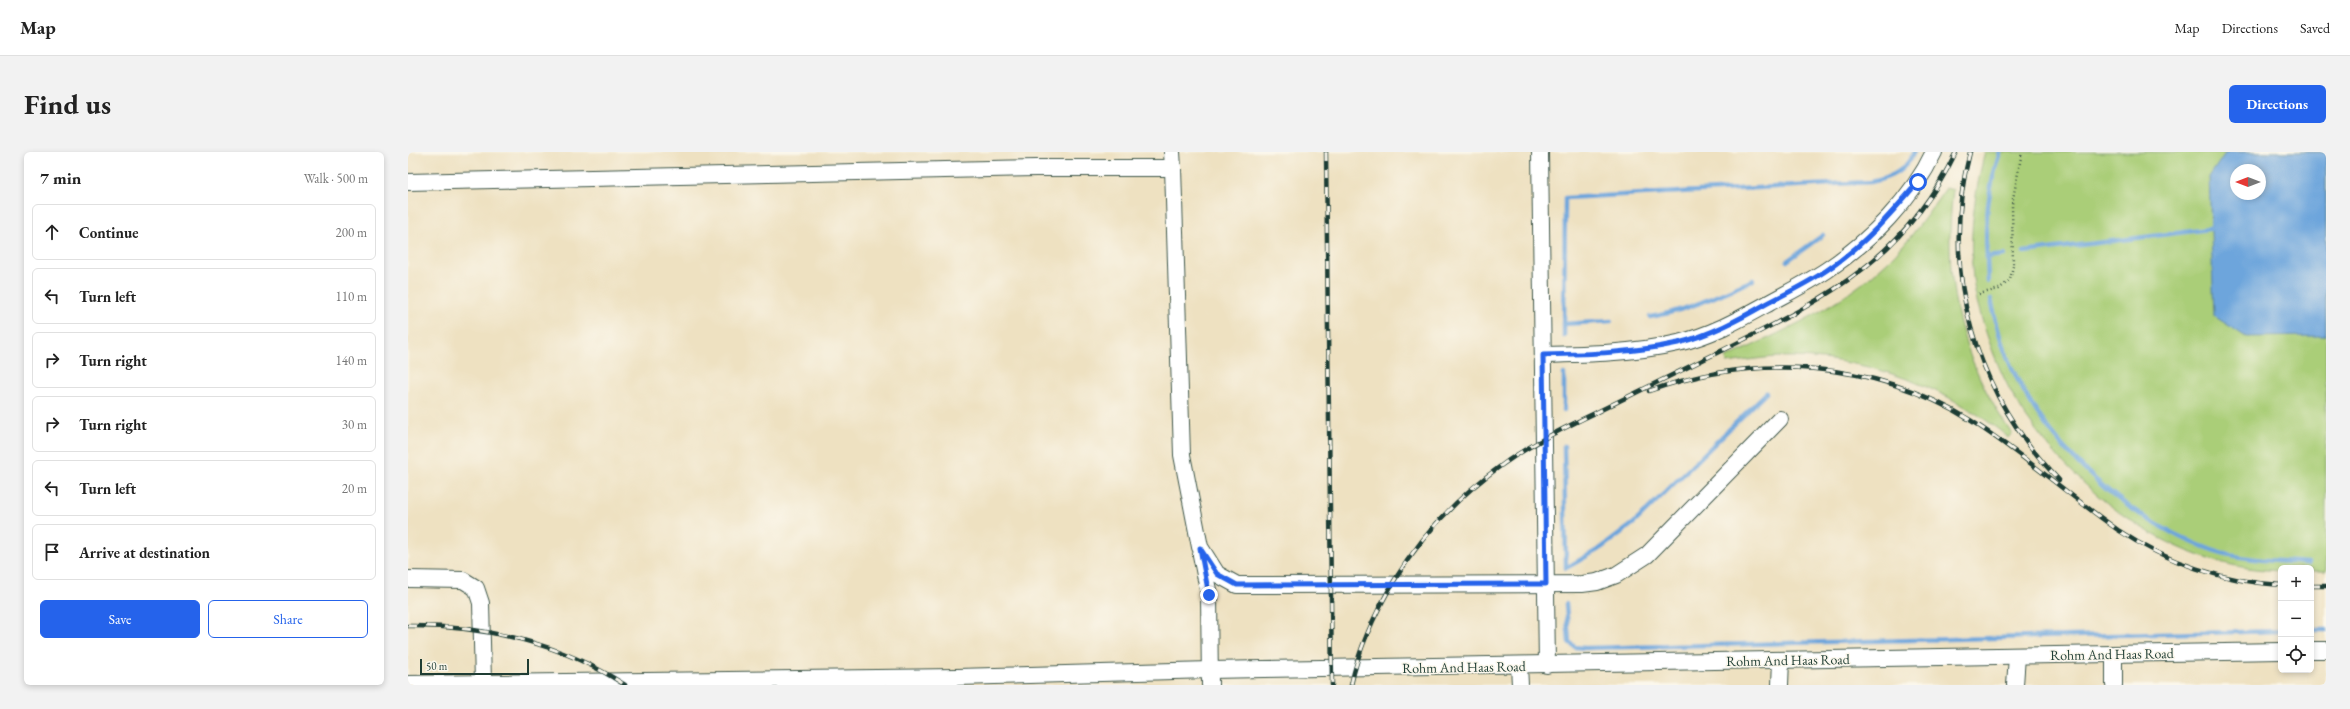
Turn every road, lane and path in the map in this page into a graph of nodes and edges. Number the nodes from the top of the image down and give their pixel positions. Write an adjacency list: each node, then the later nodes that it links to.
1 (1540, 152): 7 (street)
2 (1934, 152): 7 (street)
3 (2022, 152): 6 (path)
4 (1173, 160): 5 (street); 9 (street)
5 (408, 182)
6 (1979, 294)
7 (1543, 355): 11 (street)
8 (1780, 419): 11 (street)
9 (1200, 548): 11 (street); 20 (street)
10 (408, 579): 21 (street)
11 (1546, 584): 19 (street)
12 (2314, 650): 13 (street)
13 (2326, 650)
14 (2278, 651): 15 (street, Rohm And Haas Road)
15 (2114, 654): 16 (street, Rohm And Haas Road); 27 (street)
16 (2017, 656): 17 (street, Rohm And Haas Road); 26 (street)
17 (1781, 660): 19 (street, Rohm And Haas Road); 25 (street)
18 (1520, 665): 19 (street, Rohm And Haas Road); 20 (street, Rohm And Haas Road); 24 (street)
19 (1547, 665)
20 (1210, 678): 22 (street, Rohm And Haas Road)
21 (483, 682): 22 (street, Rohm And Haas Road); 23 (street, Rohm And Haas Road)
22 (697, 683)
23 (408, 684)
24 (1520, 685)
25 (1780, 685)
26 (2015, 685)
27 (2114, 685)

